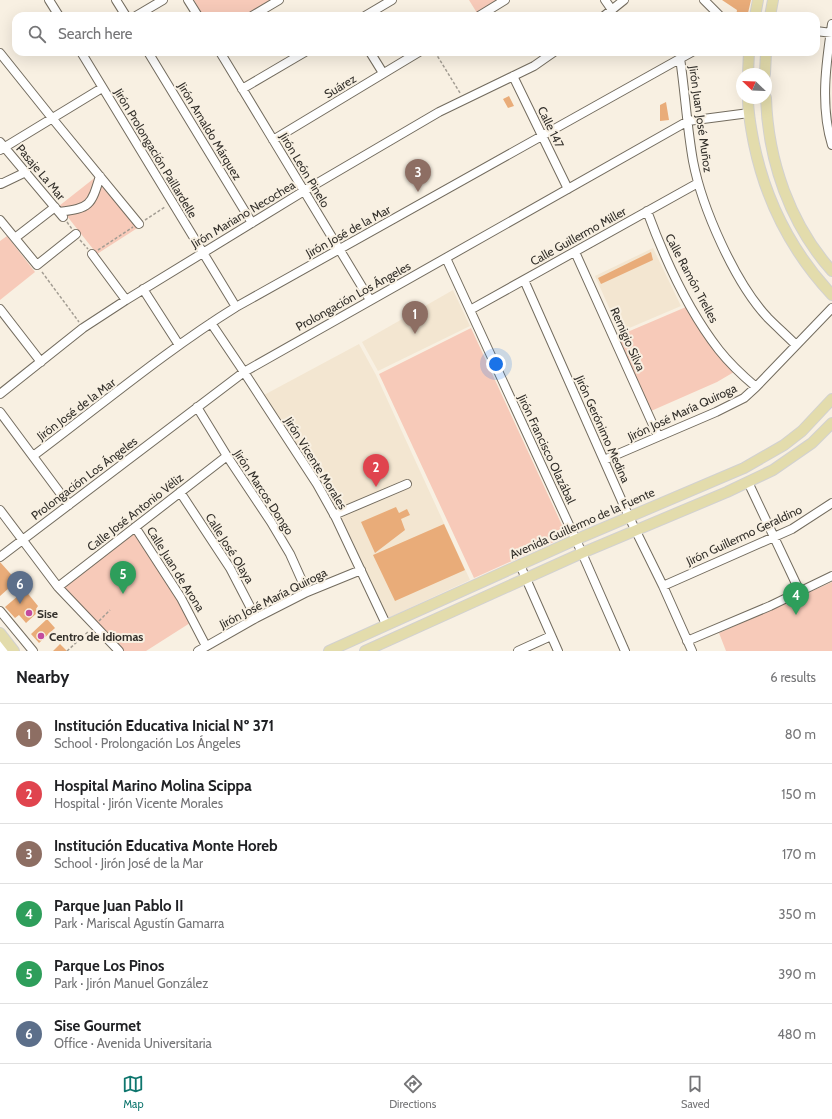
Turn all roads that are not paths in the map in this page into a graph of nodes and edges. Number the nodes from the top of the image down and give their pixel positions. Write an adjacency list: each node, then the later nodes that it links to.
1 (49, 0): 14 (street)
2 (116, 0): 15 (street)
3 (164, 0): 16 (street)
4 (188, 0): 17 (street)
5 (279, 0): 18 (street)
6 (392, 0): 19 (street)
7 (505, 0): 20 (street)
8 (605, 0): 13 (street)
9 (624, 0): 13 (street)
10 (704, 0): 22 (street)
11 (758, 0): 23 (main road)
12 (773, 0): 24 (main road)
13 (612, 10): 21 (street)
14 (56, 12)
15 (124, 12)
16 (143, 12)
17 (196, 12)
18 (259, 12)
19 (372, 12)
20 (486, 12)
21 (609, 12)
22 (716, 12)
23 (756, 12)
24 (771, 12)
25 (832, 24): 27 (street)
26 (820, 32): 27 (street)
27 (831, 33): 46 (street)
28 (0, 53): 50 (street)
29 (82, 56): 44 (street, Jirón Prolongación Paillardelle)
30 (150, 56): 65 (street, Jirón Arnaldo Márquez)
31 (222, 56): 45 (street, Jirón León Pinelo)
32 (298, 56): 45 (street)
33 (372, 56): 42 (street)
34 (412, 56): 42 (street, Suárez)
35 (548, 56): 43 (street, Jirón Mariano Necochea)
36 (684, 56): 39 (street, Jirón José de la Mar)
37 (749, 56): 40 (main road)
38 (766, 56): 41 (main road)
39 (680, 58): 51 (street, Jirón Juan José Muñoz); 52 (street, Jirón José de la Mar)
40 (748, 68)
41 (765, 68)
42 (383, 73): 53 (street, Suárez)
43 (513, 76): 52 (street, Calle 147); 61 (street, Jirón Mariano Necochea)
44 (102, 88): 50 (street); 71 (street, Jirón Prolongación Paillardelle)
45 (242, 89): 53 (street, Jirón León Pinelo)
46 (829, 94): 54 (street)
47 (748, 104): 49 (main road)
48 (766, 104): 74 (main road)
49 (749, 113): 51 (street, Prolongación Los Ángeles); 77 (main road)
50 (52, 118): 55 (street); 57 (street)
51 (688, 121): 58 (street, Jirón Juan José Muñoz); 60 (street, Prolongación Los Ángeles)
52 (542, 136): 60 (street, Calle 147); 69 (street, Jirón José de la Mar)
53 (273, 140): 61 (street, Jirón León Pinelo)
54 (832, 145)
55 (2, 146): 56 (street, Pasaje La Mar)
56 (26, 172): 59 (street); 62 (street, Pasaje La Mar)
57 (100, 176): 62 (street); 66 (street)
58 (698, 183): 63 (street, Calle Guillermo Miller); 86 (street, Jirón Juan José Muñoz)
59 (0, 184)
60 (568, 189): 73 (street, Prolongación Los Ángeles)
61 (304, 191): 65 (street, Jirón Mariano Necochea); 69 (street, Jirón León Pinelo)
62 (59, 212): 68 (street)
63 (647, 212): 70 (street, Calle Guillermo Miller); 89 (street, Calle Ramón Trelles)
64 (0, 220): 68 (street)
65 (252, 223): 71 (street, Jirón Mariano Necochea)
66 (139, 224)
67 (76, 234): 68 (street)
68 (15, 238)
69 (339, 249): 79 (street, Jirón León Pinelo); 80 (street, Jirón José de la Mar)
70 (575, 252): 75 (street, Calle Guillermo Miller); 95 (street, Remigio Silva)
71 (203, 253): 76 (street, Jirón Mariano Necochea); 80 (street, Jirón Prolongación Paillardelle)
72 (92, 254): 78 (street)
73 (446, 258): 79 (street, Prolongación Los Ángeles); 83 (street, Jirón Francisco Olazábal)
74 (832, 271)
75 (524, 280): 83 (street, Calle Guillermo Miller); 98 (street, Jirón Gerónimo Medina)
76 (144, 289): 78 (street, Jirón Mariano Necochea); 85 (street)
77 (832, 295)
78 (126, 300): 87 (street, Jirón Mariano Necochea)
79 (370, 300): 88 (street, Prolongación Los Ángeles)
80 (236, 307): 84 (street, Jirón José de la Mar)
81 (832, 308): 86 (street, Jirón José María Quiroga)
82 (0, 309): 87 (street)
83 (470, 310): 111 (street, Jirón Francisco Olazábal)
84 (210, 323): 85 (street, Jirón José de la Mar); 88 (street, Jirón Vicente Morales)
85 (179, 345): 96 (street, Jirón José de la Mar)
86 (796, 345): 89 (street, Jirón José María Quiroga)
87 (41, 362): 90 (street, Jirón Mariano Necochea)
88 (244, 372): 92 (street, Prolongación Los Ángeles); 105 (street, Jirón Vicente Morales)
89 (756, 388): 95 (street, Jirón José María Quiroga)
90 (0, 394)
91 (832, 399): 106 (main road, Avenida Guillermo de la Fuente)
92 (197, 407): 97 (street, Jirón Marcos Dongo); 103 (street, Prolongación Los Ángeles)
93 (0, 412): 96 (street)
94 (832, 423): 99 (main road)
95 (658, 436): 98 (street, Jirón José María Quiroga)
96 (33, 456): 103 (street)
97 (226, 456): 101 (street, Calle José Antonio Véliz); 120 (street, Jirón Marcos Dongo)
98 (604, 460): 106 (street, Jirón Gerónimo Medina)
99 (748, 482): 108 (main road); 109 (street)
100 (406, 484): 105 (street)
101 (180, 492): 107 (street, Calle José Antonio Véliz); 123 (street, Calle José Olaya)
102 (832, 503): 109 (street, Jirón Guillermo Geraldino)
103 (69, 505): 110 (street, Prolongación Los Ángeles)
104 (0, 510): 110 (street)
105 (334, 515): 115 (street, Jirón Vicente Morales)
106 (629, 517): 108 (street, Jirón Gerónimo Medina); 111 (main road, Avenida Guillermo de la Fuente)
107 (135, 527): 119 (street, Calle José Antonio Véliz); 129 (street, Calle Juan de Arona)
108 (635, 531): 112 (main road); 118 (street, Jirón Gerónimo Medina)
109 (774, 537): 118 (street, Jirón Guillermo Geraldino); 121 (street)
110 (23, 540): 113 (street, Prolongación Los Ángeles); 119 (street)
111 (575, 540): 112 (street, Jirón Francisco Olazábal); 114 (main road, Avenida Guillermo de la Fuente)
112 (582, 553): 117 (main road); 139 (street, Jirón Francisco Olazábal)
113 (0, 557)
114 (520, 565): 117 (street); 124 (main road, Avenida Guillermo de la Fuente)
115 (361, 570): 120 (street, Jirón José María Quiroga); 124 (street, Jirón Vicente Morales)
116 (832, 576): 121 (street)
117 (526, 578): 126 (street); 136 (main road)
118 (663, 586): 127 (street, Jirón Gerónimo Medina)
119 (58, 587): 133 (street)
120 (307, 592): 123 (street, Jirón José María Quiroga)
121 (800, 592): 127 (street)
122 (0, 611): 132 (street)
123 (256, 618): 129 (street, Jirón José María Quiroga)
124 (386, 624): 135 (main road, Avenida Guillermo de la Fuente)
125 (0, 634): 131 (main road)
126 (552, 636): 137 (street); 138 (street)
127 (687, 641): 140 (street, Jirón Gerónimo Medina)
128 (0, 644): 130 (street)
129 (206, 646): 134 (street, Jirón José María Quiroga)
130 (5, 651)
131 (14, 651)
132 (33, 651)
133 (119, 651)
134 (198, 651)
135 (329, 651)
136 (365, 651)
137 (518, 651)
138 (558, 651)
139 (625, 651)
140 (692, 651)

